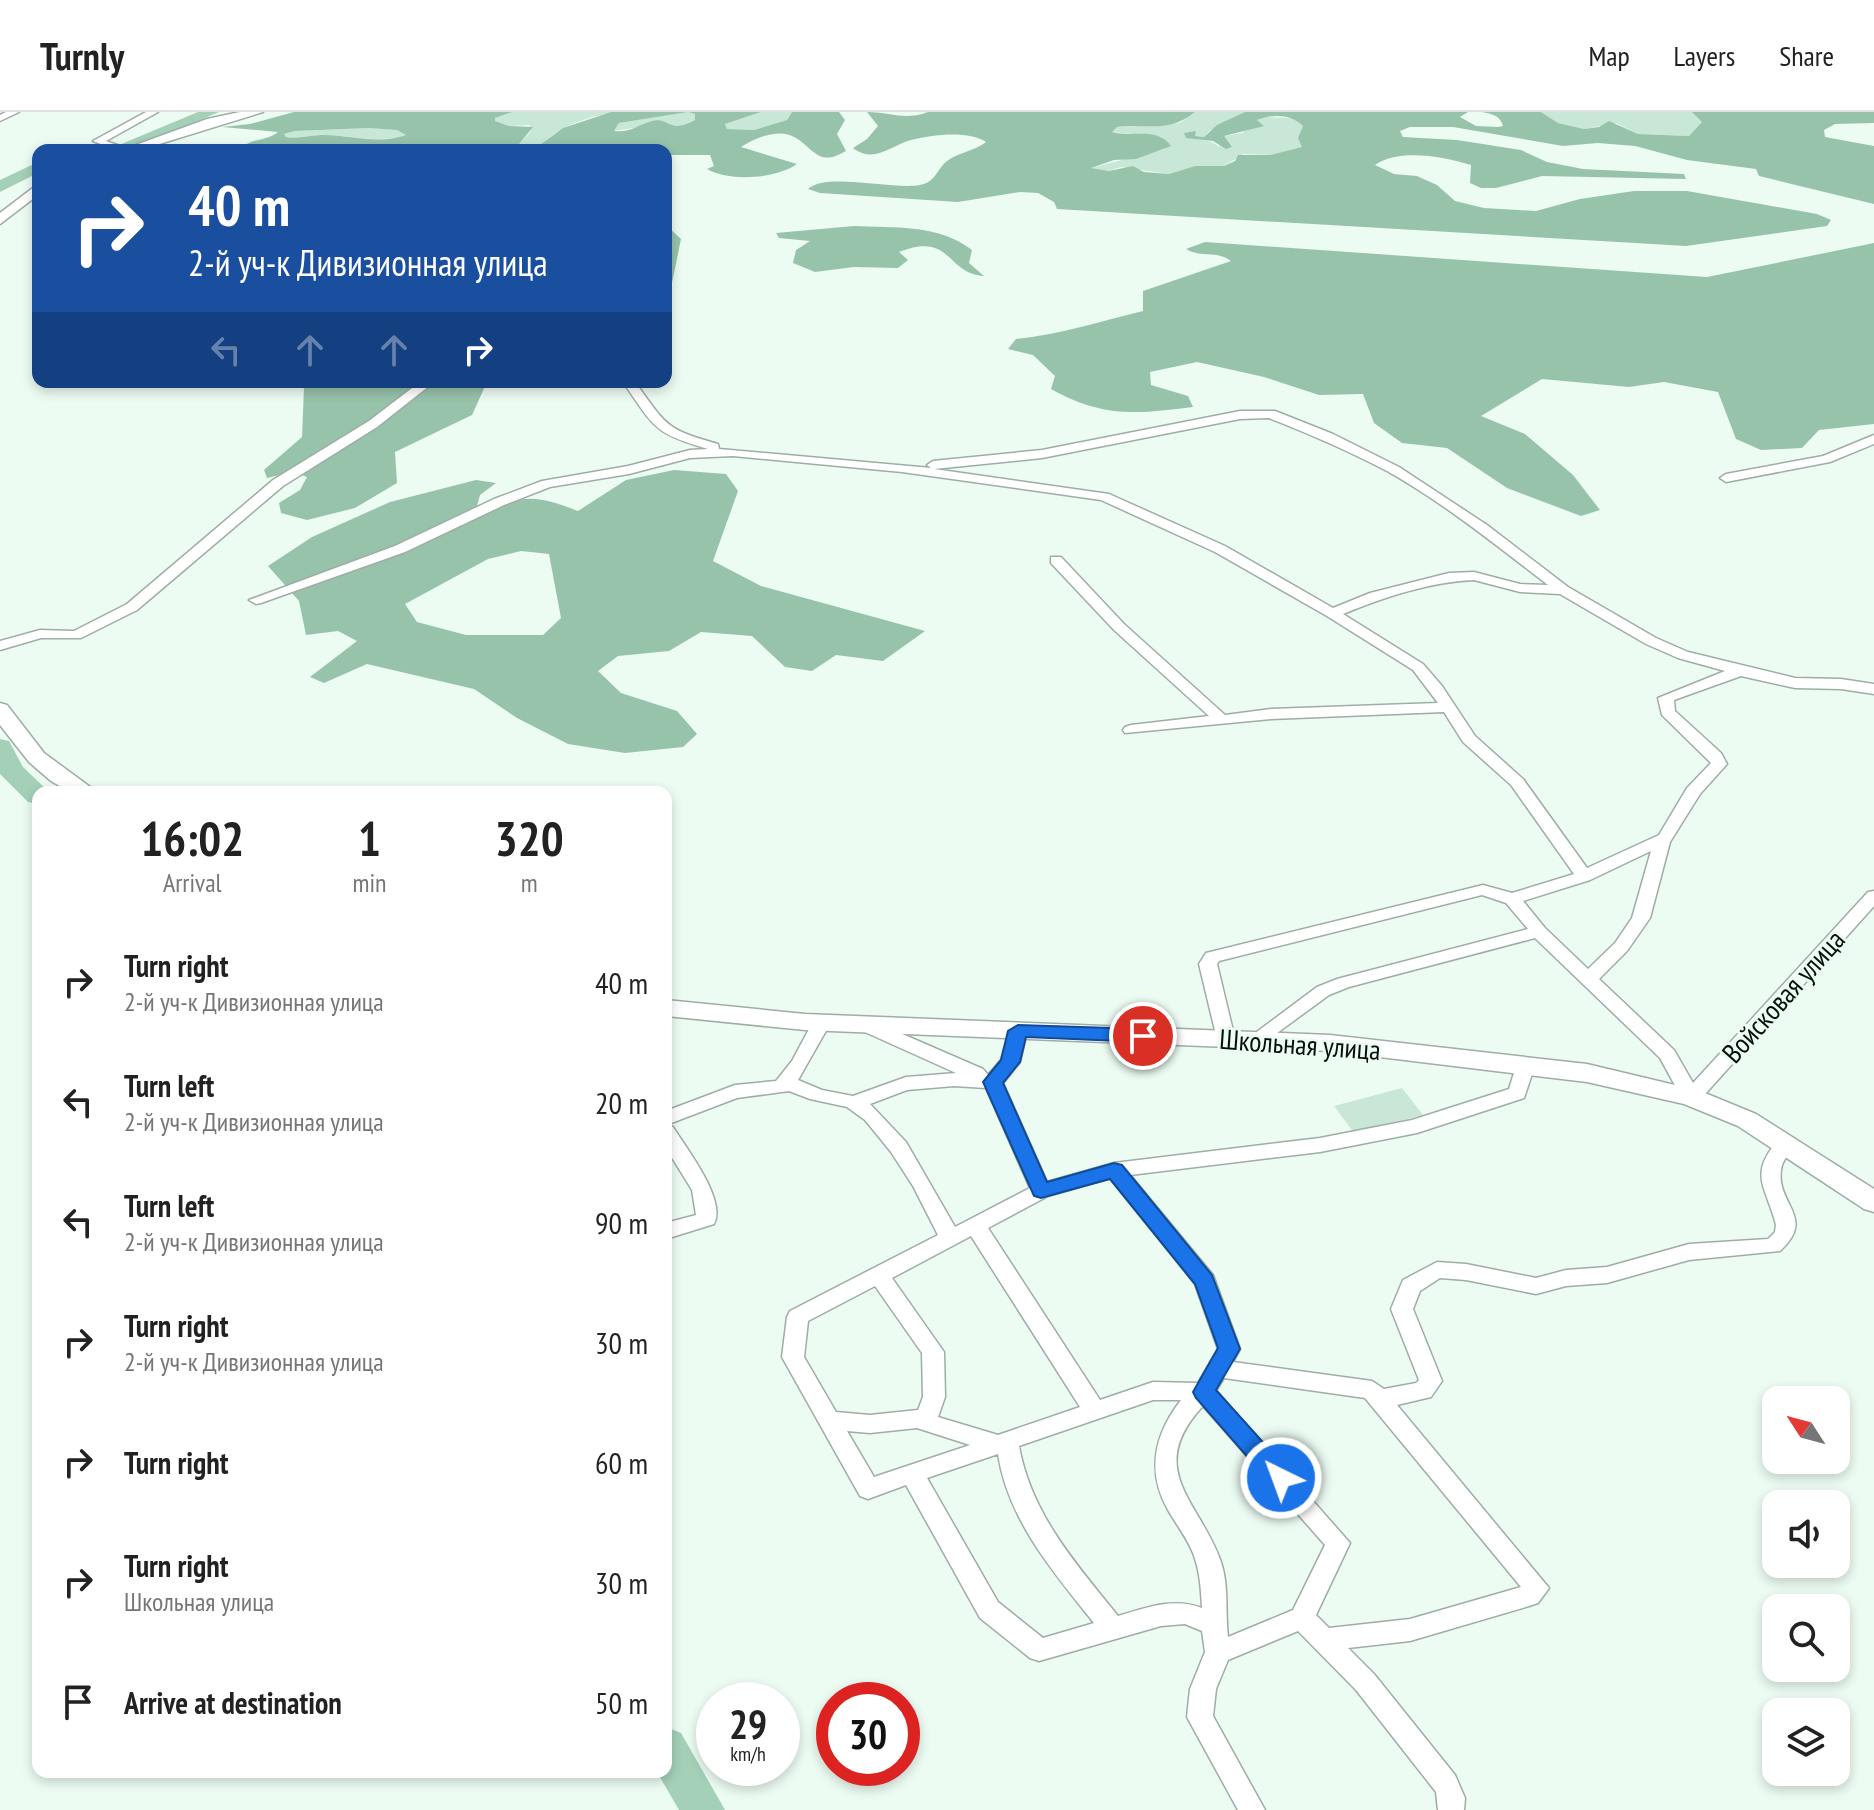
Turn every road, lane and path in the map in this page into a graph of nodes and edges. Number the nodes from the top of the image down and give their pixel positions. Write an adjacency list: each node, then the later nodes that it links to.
1 (14, 112): 4 (street)
2 (153, 112): 5 (street)
3 (257, 112): 6 (street)
4 (0, 118)
5 (108, 144)
6 (145, 144)
7 (32, 193): 8 (street)
8 (0, 220)
9 (418, 388): 19 (street)
10 (633, 388): 12 (street)
11 (1874, 439): 14 (street)
12 (733, 452): 13 (street); 17 (street)
13 (902, 468): 16 (street); 18 (street)
14 (1726, 478)
15 (1056, 560): 24 (street)
16 (1563, 590): 18 (street); 20 (street)
17 (256, 600)
18 (1332, 613): 22 (street)
19 (0, 646)
20 (1740, 671): 21 (street); 27 (street)
21 (1874, 689)
22 (1448, 707): 24 (street); 28 (street)
23 (0, 709): 26 (street)
24 (1220, 718): 25 (street)
25 (1131, 730)
26 (75, 786)
27 (1662, 840): 28 (street); 32 (street)
28 (1584, 876): 30 (street)
29 (1874, 896): 42 (street, Войсковая улица)
30 (1512, 899): 31 (street); 37 (street)
31 (1539, 932): 32 (street); 38 (street)
32 (1590, 977): 42 (street)
33 (672, 1009): 34 (street, Школьная улица)
34 (822, 1022): 35 (street, Школьная улица); 40 (street)
35 (863, 1024): 36 (street, Школьная улица); 41 (street)
36 (1018, 1031): 37 (street, Школьная улица); 41 (street)
37 (1226, 1039): 38 (street, Школьная улица)
38 (1255, 1040): 39 (street, Школьная улица)
39 (1525, 1065): 42 (street, Школьная улица); 47 (street)
40 (786, 1082): 43 (street); 44 (street)
41 (993, 1082): 43 (street); 48 (street)
42 (1691, 1097): 46 (street, Школьная улица)
43 (854, 1103): 52 (street)
44 (672, 1116)
45 (672, 1142): 51 (street)
46 (1787, 1143): 49 (street, Школьная улица); 56 (street)
47 (1114, 1170): 48 (street); 54 (street)
48 (1041, 1191): 50 (street)
49 (1874, 1202)
50 (975, 1225): 52 (street); 57 (street)
51 (672, 1229)
52 (950, 1239): 53 (street)
53 (879, 1275): 58 (street); 59 (street)
54 (1217, 1368): 55 (street); 56 (street)
55 (1204, 1392): 57 (street); 62 (street); 63 (street)
56 (1379, 1399): 65 (street)
57 (1095, 1411): 60 (street)
58 (828, 1421): 59 (street); 61 (street)
59 (925, 1422): 60 (street)
60 (1002, 1443): 61 (street); 64 (street)
61 (912, 1474): 64 (street)
62 (1302, 1618): 65 (street); 66 (street)
63 (1213, 1624): 64 (street); 66 (street)
64 (1113, 1629)
65 (1324, 1640): 68 (street)
66 (1218, 1652): 67 (street)
67 (1252, 1810)
68 (1451, 1810)

